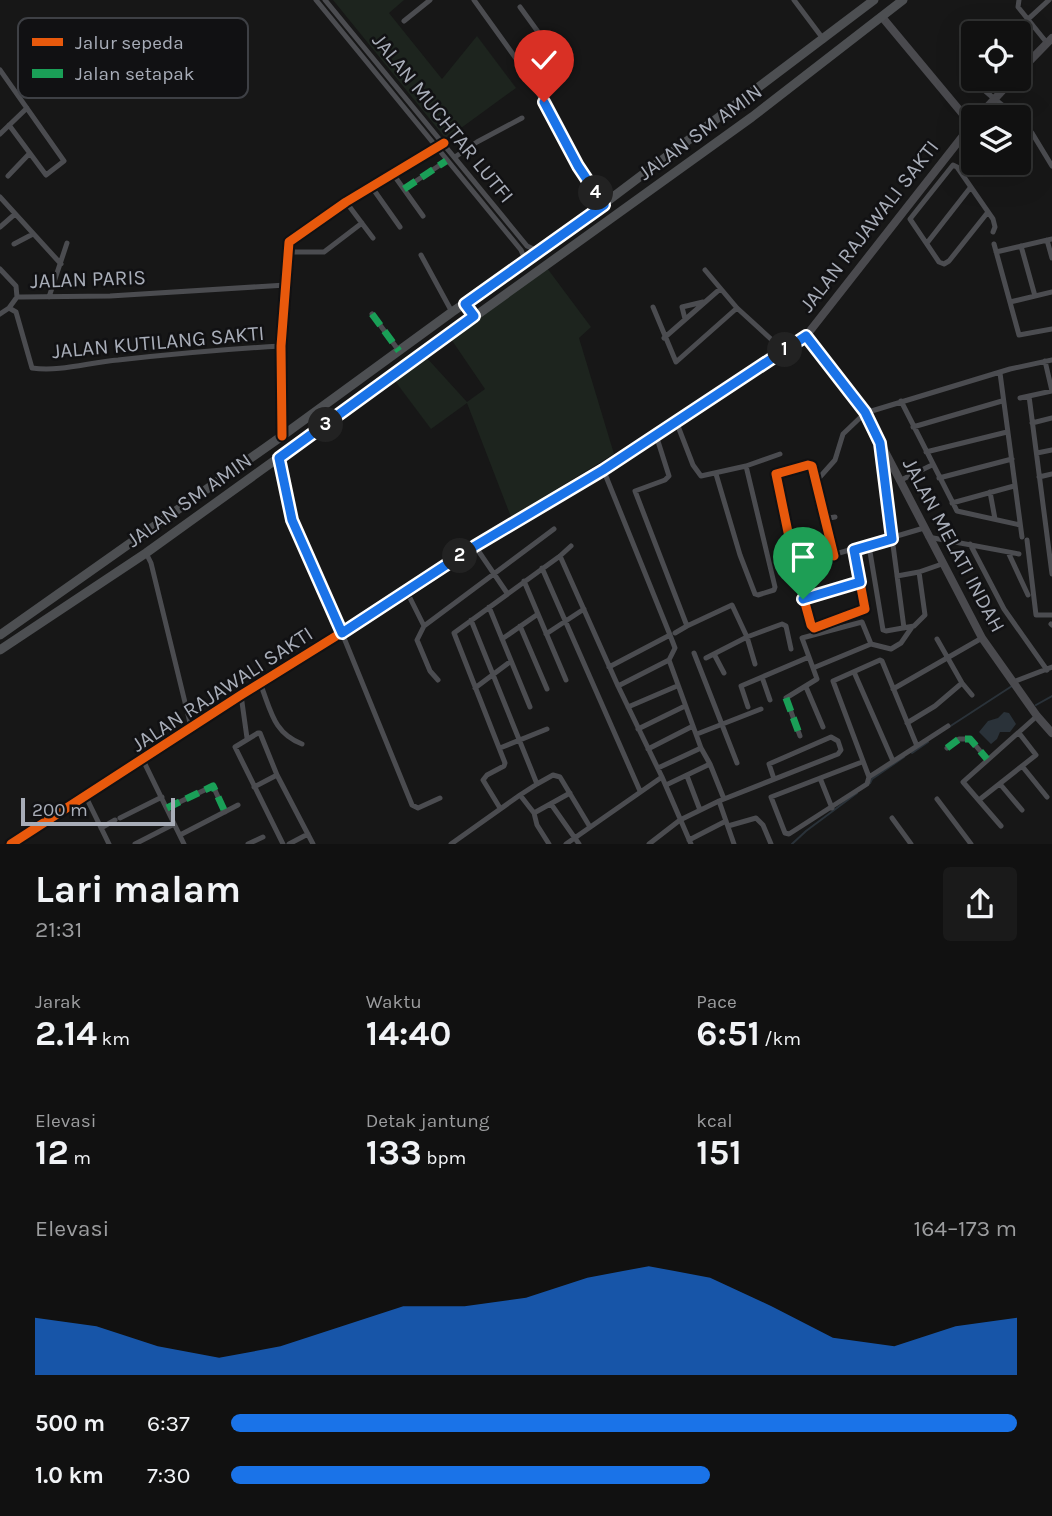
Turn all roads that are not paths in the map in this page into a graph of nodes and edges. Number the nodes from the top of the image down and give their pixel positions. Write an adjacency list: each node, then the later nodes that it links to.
1 (316, 0): 34 (street, JALAN MUCHTAR LUTFI)
2 (326, 0): 33 (street, JALAN MUCHTAR LUTFI)
3 (430, 0): 13 (street)
4 (474, 0): 16 (street)
5 (794, 0): 14 (street)
6 (874, 0): 14 (main road, JALAN SM AMIN)
7 (902, 0): 11 (main road, JALAN SM AMIN)
8 (1019, 0): 12 (street)
9 (1049, 0): 12 (street)
10 (520, 6): 16 (street)
11 (882, 17): 27 (main road); 88 (main road, JALAN SM AMIN)
12 (1027, 19): 15 (street)
13 (404, 21)
14 (824, 40): 48 (main road, JALAN SM AMIN)
15 (1050, 41): 17 (main road)
16 (516, 57): 48 (street)
17 (1031, 60)
18 (0, 70): 21 (street)
19 (984, 91): 23 (street)
20 (1002, 91): 23 (main road)
21 (18, 95)
22 (20, 98): 26 (street)
23 (996, 98): 24 (main road); 25 (street)
24 (989, 105)
25 (1004, 105)
26 (27, 108): 29 (street); 35 (street)
27 (961, 110)
28 (522, 118): 36 (street)
29 (9, 125): 31 (street); 35 (street)
30 (1031, 132): 38 (street)
31 (0, 134)
32 (961, 137): 44 (main road, JALAN RAJAWALI SAKTI)
33 (444, 143): 34 (street); 36 (street, JALAN MUCHTAR LUTFI)
34 (436, 149): 37 (street, JALAN MUCHTAR LUTFI); 39 (street)
35 (29, 154): 40 (street)
36 (456, 157): 65 (street, JALAN MUCHTAR LUTFI)
37 (446, 161): 43 (street); 69 (street, JALAN MUCHTAR LUTFI)
38 (1051, 162)
39 (393, 174): 41 (street); 43 (street)
40 (8, 176)
41 (371, 186): 47 (street); 54 (street)
42 (970, 188): 45 (street); 49 (street); 60 (street)
43 (404, 189): 51 (street)
44 (920, 189): 45 (street); 91 (main road, JALAN RAJAWALI SAKTI)
45 (928, 195): 60 (street)
46 (0, 197): 50 (street)
47 (346, 202): 52 (street); 64 (street)
48 (604, 205): 65 (main road, JALAN SM AMIN)
49 (988, 212): 55 (street); 60 (street)
50 (15, 214): 53 (street); 56 (street)
51 (423, 216)
52 (362, 223): 57 (street); 64 (street)
53 (0, 227)
54 (400, 227)
55 (993, 232)
56 (33, 234): 61 (street); 70 (street)
57 (373, 238)
58 (1050, 239): 63 (street); 68 (street)
59 (67, 243): 70 (street)
60 (927, 243)
61 (14, 244)
62 (994, 244): 66 (street)
63 (1021, 246): 66 (street); 76 (street)
64 (287, 252): 73 (street, JALAN KUTILANG SAKTI)
65 (540, 252): 69 (main road, JALAN SM AMIN)
66 (996, 252): 80 (street)
67 (421, 255): 85 (street)
68 (1052, 258)
69 (526, 262): 81 (main road, JALAN SM AMIN)
70 (61, 264): 78 (street)
71 (0, 269): 77 (street)
72 (705, 271): 74 (street)
73 (286, 285): 78 (street, JALAN PARIS); 93 (street, JALAN KUTILANG SAKTI)
74 (720, 289): 79 (street); 83 (street)
75 (1052, 292): 76 (street)
76 (1035, 296): 80 (street)
77 (17, 297): 78 (street, JALAN PARIS); 84 (street, JALAN PARIS)
78 (49, 297)
79 (706, 301): 89 (street); 89 (street)
80 (1010, 302): 90 (street)
81 (465, 304): 85 (main road, JALAN SM AMIN); 88 (main road)
82 (653, 307): 92 (street)
83 (737, 307): 92 (street); 95 (street)
84 (9, 308): 86 (street); 93 (street, JALAN KUTILANG SAKTI)
85 (452, 312): 94 (main road, JALAN SM AMIN)
86 (0, 314)
87 (372, 314): 94 (street)
88 (474, 316): 117 (main road, JALAN SM AMIN)
89 (685, 320): 92 (street)
90 (1052, 329)
91 (806, 336): 95 (main road, JALAN RAJAWALI SAKTI); 103 (main road, JALAN MELATI INDAH)
92 (664, 338)
93 (281, 346): 110 (street, JALAN KUTILANG SAKTI)
94 (399, 351): 110 (main road, JALAN SM AMIN)
95 (784, 351): 105 (main road, JALAN RAJAWALI SAKTI)
96 (1049, 361): 97 (street); 98 (street)
97 (1000, 373): 101 (street); 102 (street)
98 (1052, 391): 99 (street)
99 (1029, 396): 100 (street); 106 (street)
100 (1020, 398)
101 (901, 401): 103 (street); 107 (street)
102 (1002, 401): 107 (street); 108 (street)
103 (865, 412): 111 (main road, JALAN MELATI INDAH); 133 (street)
104 (1052, 418): 106 (street)
105 (677, 421): 109 (main road, JALAN RAJAWALI SAKTI); 123 (street)
106 (1032, 423): 114 (street)
107 (913, 427): 113 (street)
108 (1007, 432): 113 (street); 118 (street)
109 (656, 435): 122 (main road, JALAN RAJAWALI SAKTI); 172 (street)
110 (282, 436): 177 (main road, JALAN SM AMIN)
111 (880, 443): 127 (main road, JALAN MELATI INDAH); 140 (street)
112 (1052, 450): 114 (street)
113 (926, 452): 120 (street)
114 (1037, 453): 125 (street)
115 (780, 454): 116 (street)
116 (771, 457): 119 (street); 121 (street)
117 (279, 458): 147 (main road, JALAN SM AMIN); 174 (street)
118 (1012, 459): 126 (street); 128 (street)
119 (773, 465)
120 (932, 465): 126 (street); 127 (street)
121 (746, 466): 123 (street); 123 (street)
122 (603, 470): 143 (main road, JALAN RAJAWALI SAKTI); 176 (street)
123 (716, 474)
124 (1052, 474): 125 (street)
125 (1039, 477): 132 (street)
126 (939, 478): 131 (street)
127 (900, 481): 136 (main road, JALAN MELATI INDAH)
128 (1014, 486): 129 (street); 135 (street)
129 (990, 492): 131 (street); 134 (street)
130 (1052, 502): 132 (street)
131 (952, 503): 134 (street)
132 (1043, 504): 138 (street)
133 (835, 517)
134 (995, 519): 135 (street)
135 (1020, 525): 167 (street)
136 (923, 528): 139 (main road, JALAN MELATI INDAH); 140 (street)
137 (554, 529): 155 (street)
138 (1049, 533): 156 (street)
139 (928, 537): 141 (street); 151 (main road, JALAN MELATI INDAH)
140 (892, 539): 142 (street); 157 (street)
141 (970, 544): 146 (street); 195 (street)
142 (869, 545): 145 (street); 173 (street)
143 (475, 546): 155 (street); 160 (main road, JALAN RAJAWALI SAKTI)
144 (571, 546): 149 (street)
145 (854, 550): 150 (street); 159 (street)
146 (1008, 552): 148 (street); 162 (street)
147 (146, 553): 184 (main road, JALAN SM AMIN); 224 (street)
148 (1019, 554)
149 (560, 556): 153 (street); 165 (street)
150 (834, 556): 152 (street); 152 (street)
151 (942, 564): 154 (street); 179 (main road, JALAN MELATI INDAH)
152 (795, 566): 163 (street)
153 (542, 568): 158 (street); 169 (street)
154 (919, 572): 157 (street); 173 (street)
155 (495, 573): 161 (street); 170 (street)
156 (1052, 574)
157 (897, 576): 173 (street)
158 (524, 581): 161 (street); 166 (street)
159 (860, 582): 163 (street); 163 (street)
160 (407, 592): 170 (street); 174 (main road, JALAN RAJAWALI SAKTI)
161 (507, 593): 164 (street)
162 (1028, 595)
163 (803, 599)
164 (489, 607): 168 (street); 180 (street)
165 (583, 609): 169 (street); 193 (street)
166 (538, 614): 171 (street); 175 (street)
167 (1052, 615)
168 (471, 620): 198 (street); 208 (street)
169 (565, 621): 175 (street); 258 (street)
170 (424, 626): 200 (street)
171 (520, 626): 180 (street); 209 (street)
172 (687, 626): 176 (street); 178 (street)
173 (908, 627): 182 (street)
174 (342, 633): 203 (main road, JALAN RAJAWALI SAKTI); 264 (street)
175 (546, 634): 201 (street)
176 (673, 634): 189 (street); 193 (street)
177 (0, 635)
178 (747, 637): 183 (street); 186 (street); 192 (street)
179 (982, 638): 190 (street); 202 (main road, JALAN MELATI INDAH)
180 (502, 639): 191 (street)
181 (937, 639): 190 (street)
182 (871, 644): 187 (street); 194 (street)
183 (791, 649)
184 (0, 650)
185 (694, 653): 221 (street)
186 (714, 654): 188 (street); 197 (street)
187 (809, 657): 194 (street); 199 (street)
188 (706, 658)
189 (669, 660): 205 (street); 206 (street)
190 (947, 660): 204 (street); 210 (street)
191 (511, 661): 198 (street); 215 (street)
192 (755, 664)
193 (609, 667): 205 (street)
194 (813, 668): 207 (street)
195 (1050, 668): 202 (street)
196 (854, 672): 210 (street); 242 (street); 243 (street)
197 (724, 673)
198 (493, 674): 208 (street); 233 (street)
199 (762, 677): 213 (street); 217 (street)
200 (438, 680)
201 (566, 680)
202 (1013, 682): 219 (main road, JALAN MELATI INDAH)
203 (260, 683): 211 (main road, JALAN RAJAWALI SAKTI); 234 (street)
204 (962, 683): 212 (street); 220 (street)
205 (618, 686): 216 (street)
206 (677, 686): 214 (street); 216 (street)
207 (806, 687): 225 (street); 231 (street)
208 (475, 688): 236 (street)
209 (547, 689)
210 (893, 689): 220 (street)
211 (241, 695): 224 (main road, JALAN RAJAWALI SAKTI); 232 (street)
212 (972, 695)
213 (770, 700)
214 (685, 706): 222 (street); 227 (street)
215 (530, 707)
216 (628, 707): 227 (street)
217 (748, 708)
218 (761, 709): 221 (street)
219 (1037, 716): 228 (street); 229 (main road, JALAN MELATI INDAH)
220 (907, 723): 235 (street)
221 (722, 724): 230 (street); 244 (street)
222 (693, 726): 230 (street); 239 (street)
223 (948, 726): 235 (street)
224 (191, 727): 241 (main road, JALAN RAJAWALI SAKTI)
225 (823, 727)
226 (547, 729): 233 (street)
227 (638, 729): 239 (street)
228 (1019, 733): 240 (street); 246 (street)
229 (1052, 733)
230 (697, 734): 237 (street)
231 (800, 736)
232 (247, 738): 248 (street); 257 (street)
233 (520, 739): 236 (street); 254 (street)
234 (302, 744)
235 (917, 746): 242 (street)
236 (500, 748): 271 (street)
237 (701, 748): 245 (street); 247 (street)
238 (947, 748): 240 (street)
239 (648, 749): 247 (street)
240 (988, 759): 267 (street)
241 (143, 760): 261 (main road, JALAN RAJAWALI SAKTI); 262 (street)
242 (893, 761): 251 (street)
243 (862, 762): 251 (street); 252 (street)
244 (737, 763)
245 (710, 764): 249 (street); 266 (street)
246 (1022, 766): 255 (street); 263 (street)
247 (658, 768): 250 (street)
248 (277, 775): 257 (street); 284 (street)
249 (687, 776): 256 (street); 273 (street)
250 (662, 777): 256 (street); 258 (street)
251 (869, 777): 272 (street)
252 (820, 778): 272 (street); 272 (street)
253 (774, 779): 253 (street); 266 (street)
254 (537, 784): 259 (street); 260 (street)
255 (1000, 784): 267 (street); 274 (street)
256 (666, 785): 278 (street)
257 (254, 787): 294 (street)
258 (639, 791): 281 (street)
259 (570, 793): 268 (street); 281 (street)
260 (520, 795): 271 (street); 276 (street)
261 (86, 797): 283 (street); 289 (main road, JALAN RAJAWALI SAKTI)
262 (162, 797): 270 (street); 283 (street)
263 (1047, 797)
264 (440, 798)
265 (936, 799): 305 (street)
266 (721, 800): 273 (street); 280 (street)
267 (979, 800): 282 (street)
268 (551, 804): 276 (street); 287 (street)
269 (238, 805): 275 (street)
270 (167, 808): 275 (street); 279 (street)
271 (500, 808): 297 (street)
272 (832, 808)
273 (700, 810): 278 (street)
274 (1022, 810)
275 (225, 811): 285 (street)
276 (534, 813): 298 (street)
277 (892, 818): 304 (street)
278 (680, 820): 288 (street); 301 (street)
279 (174, 824): 285 (street); 291 (street)
280 (727, 824): 288 (street); 302 (street); 303 (street)
281 (590, 827): 287 (street)
282 (1001, 827)
283 (101, 828): 290 (street)
284 (308, 834): 295 (street); 296 (street)
285 (180, 835): 292 (street)
286 (263, 837): 293 (street)
287 (574, 837): 299 (street); 300 (street)
288 (690, 842)
289 (11, 844)
290 (109, 844)
291 (135, 844)
292 (184, 844)
293 (248, 844)
294 (283, 844)
295 (289, 844)
296 (313, 844)
297 (451, 844)
298 (549, 844)
299 (566, 844)
300 (579, 844)
301 (649, 844)
302 (734, 844)
303 (771, 844)
304 (911, 844)
305 (971, 844)

